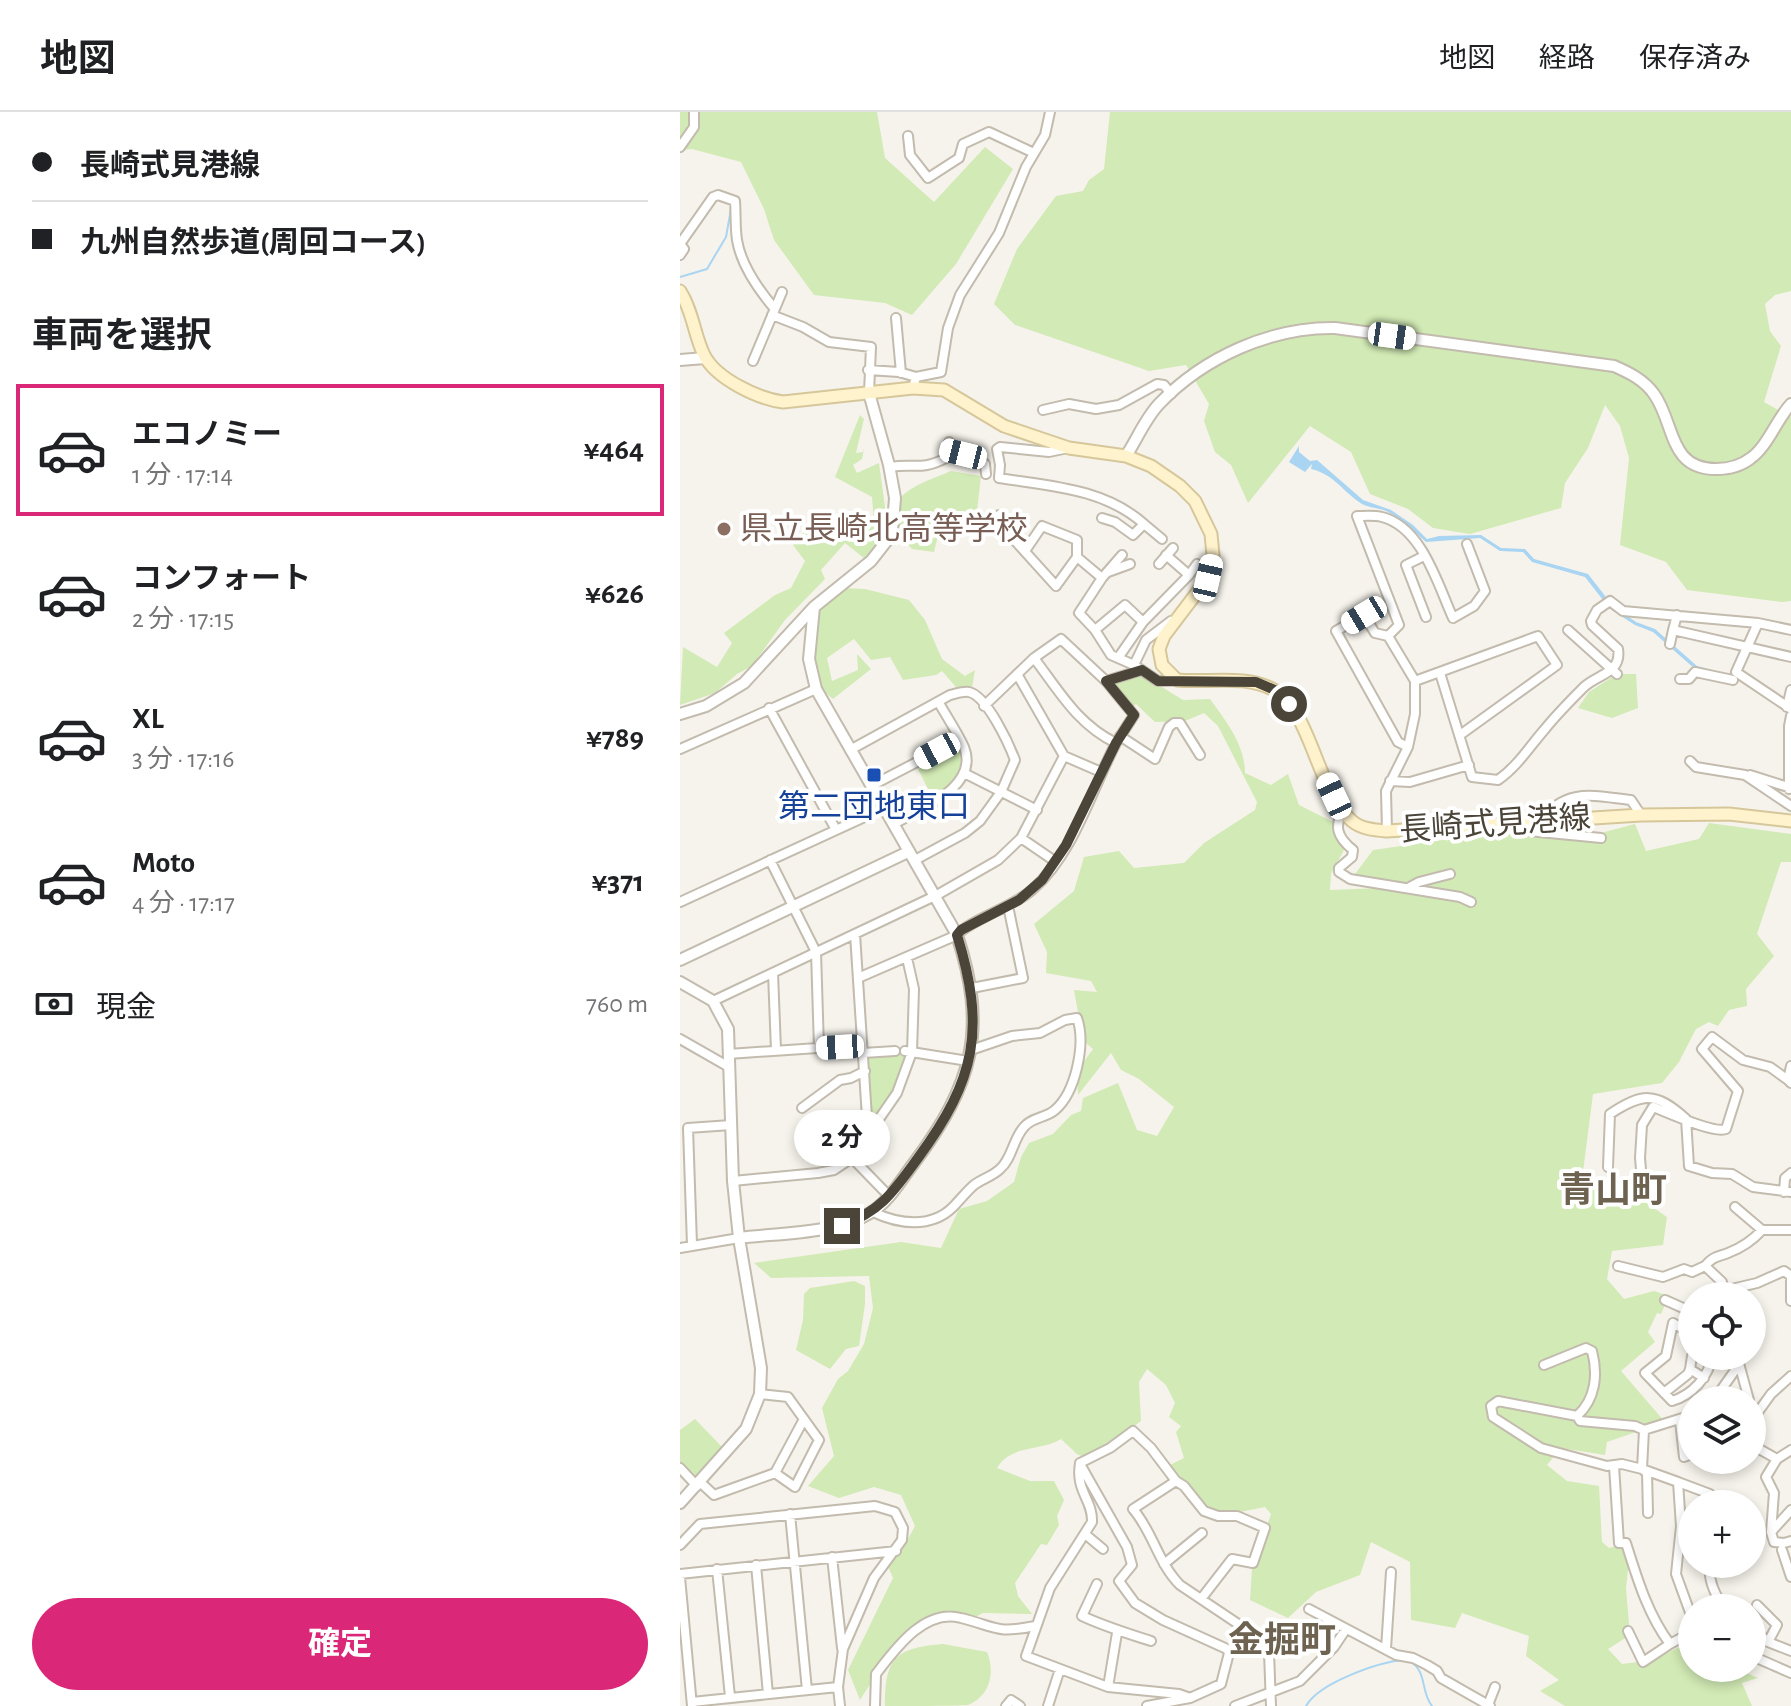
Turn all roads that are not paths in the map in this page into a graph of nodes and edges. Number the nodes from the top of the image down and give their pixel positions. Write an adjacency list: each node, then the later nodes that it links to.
1 (694, 112): 4 (street)
2 (1050, 112): 5 (street)
3 (908, 136): 5 (street)
4 (680, 147)
5 (1034, 153): 17 (street)
6 (680, 255): 10 (street)
7 (680, 291): 9 (main road)
8 (782, 292): 10 (street)
9 (684, 304): 12 (main road)
10 (773, 312): 14 (street); 15 (street)
11 (896, 318): 16 (street)
12 (705, 358): 13 (street); 18 (main road)
13 (680, 360)
14 (753, 361)
15 (868, 370): 16 (street); 18 (street)
16 (901, 373): 17 (street)
17 (914, 382): 18 (main road); 22 (main road)
18 (869, 393): 24 (street)
19 (1171, 394): 20 (street); 21 (street); 23 (street)
20 (1791, 404)
21 (1043, 410)
22 (1069, 448): 23 (main road); 28 (street)
23 (1126, 456): 41 (main road)
24 (890, 467): 25 (street); 40 (street)
25 (986, 474)
26 (999, 515): 31 (street)
27 (1102, 518): 28 (street)
28 (1144, 524): 29 (street)
29 (1162, 539)
30 (1467, 544): 33 (street)
31 (1025, 551): 34 (street); 34 (street)
32 (1122, 555): 38 (street)
33 (1424, 556): 43 (street); 50 (street)
34 (1077, 557): 38 (street)
35 (1130, 564): 38 (street)
36 (1159, 564): 39 (street)
37 (1197, 564): 39 (street)
38 (1105, 575): 46 (street)
39 (1189, 575): 44 (street)
40 (814, 607): 65 (street); 71 (street)
41 (1181, 613): 56 (street); 61 (main road)
42 (1677, 615): 45 (street); 48 (street); 57 (street)
43 (1426, 617)
44 (1143, 622): 46 (street); 55 (street)
45 (1758, 623): 49 (street); 52 (street)
46 (1095, 630): 55 (street)
47 (1568, 630): 57 (street)
48 (1673, 630): 51 (street); 52 (street)
49 (1791, 630)
50 (1388, 636): 64 (street); 76 (street)
51 (1670, 644)
52 (1747, 648): 53 (street); 62 (street)
53 (1791, 657)
54 (1034, 658): 59 (street); 63 (street); 75 (street)
55 (1118, 658): 56 (street)
56 (1138, 668): 61 (street); 63 (street)
57 (1615, 672): 82 (street)
58 (1440, 673): 64 (street); 73 (street); 73 (street)
59 (1017, 674): 68 (street); 80 (street)
60 (1680, 679): 62 (street)
61 (1177, 680): 92 (main road, 長崎式見港線)
62 (1735, 680): 70 (street)
63 (1106, 681): 75 (street)
64 (1415, 681): 76 (street)
65 (816, 689): 69 (street); 78 (street)
66 (1791, 690): 70 (street)
67 (939, 703): 68 (street); 74 (street); 78 (street)
68 (984, 706): 89 (street)
69 (769, 708): 77 (street); 98 (street)
70 (1789, 708)
71 (680, 714)
72 (1791, 716): 88 (street)
73 (1460, 735): 82 (street)
74 (959, 740): 84 (street); 87 (street)
75 (1118, 740): 79 (street); 83 (street)
76 (1408, 747): 86 (street)
77 (680, 749)
78 (850, 750): 87 (street)
79 (1200, 755)
80 (1064, 756): 83 (street); 93 (street)
81 (1690, 761): 85 (street)
82 (1469, 765): 86 (street)
83 (1101, 772): 104 (street)
84 (964, 773): 89 (street); 97 (street)
85 (1745, 775): 88 (street); 90 (street)
86 (1390, 781): 99 (street)
87 (871, 786): 91 (street)
88 (1790, 788)
89 (1001, 792): 93 (street); 102 (street)
90 (1791, 806)
91 (884, 808): 97 (street); 98 (street)
92 (1343, 809): 99 (main road, 長崎式見港線); 106 (street)
93 (1037, 810): 100 (street)
94 (1641, 815): 95 (main road, 長崎式見港線); 96 (main road, 長崎式見港線); 96 (street)
95 (1791, 821)
96 (1535, 822): 99 (main road, 長崎式見港線); 101 (street)
97 (894, 824): 102 (street)
98 (835, 828): 103 (street)
99 (1387, 831)
100 (1021, 838): 104 (street); 107 (street)
101 (1601, 838)
102 (912, 856): 107 (street); 111 (street)
103 (770, 860): 108 (street); 111 (street)
104 (1056, 862): 110 (street)
105 (1450, 874): 106 (street)
106 (1407, 888): 109 (street)
107 (937, 895): 112 (street); 113 (street)
108 (680, 902)
109 (1471, 902)
110 (1008, 906): 113 (street); 120 (street)
111 (794, 907): 114 (street); 116 (street)
112 (855, 934): 114 (street); 118 (street)
113 (957, 935): 115 (street); 120 (street)
114 (816, 952): 117 (street); 123 (street)
115 (907, 958): 118 (street); 126 (street)
116 (680, 960)
117 (773, 973): 121 (street); 125 (street)
118 (858, 978): 124 (street)
119 (680, 982): 121 (street)
120 (972, 988): 128 (street)
121 (713, 1001): 127 (street)
122 (680, 1039): 130 (street)
123 (819, 1048): 124 (street); 125 (street)
124 (862, 1049): 126 (street); 131 (street)
125 (776, 1050): 127 (street)
126 (904, 1051): 128 (street); 136 (street)
127 (728, 1054): 130 (street)
128 (970, 1056): 143 (street); 145 (street)
129 (1791, 1066): 132 (street)
130 (729, 1067): 135 (street)
131 (865, 1071): 133 (street); 136 (street)
132 (1790, 1082): 134 (street)
133 (802, 1108)
134 (1686, 1119): 138 (street); 141 (street); 142 (street)
135 (731, 1125): 140 (street); 149 (street)
136 (868, 1133): 137 (street)
137 (852, 1158): 140 (street); 143 (street)
138 (1608, 1167)
139 (1791, 1173): 142 (street)
140 (733, 1181): 148 (street)
141 (1642, 1181)
142 (1787, 1192)
143 (889, 1196): 145 (street)
144 (1735, 1207): 147 (street)
145 (873, 1212): 148 (street)
146 (1790, 1228): 147 (street)
147 (1762, 1230): 152 (street)
148 (739, 1238): 149 (street); 167 (street)
149 (692, 1245): 150 (street)
150 (680, 1248)
151 (1618, 1266): 152 (street)
152 (1705, 1266): 154 (street)
153 (1791, 1277): 155 (street); 157 (street)
154 (1722, 1282)
155 (1759, 1282)
156 (1665, 1300): 158 (street)
157 (1791, 1301)
158 (1678, 1306)
159 (1678, 1326): 166 (street)
160 (1544, 1365): 169 (street)
161 (1690, 1370): 166 (street)
162 (1692, 1370): 165 (street)
163 (1707, 1370): 165 (street)
164 (1791, 1376): 168 (street)
165 (1704, 1378): 166 (street)
166 (1664, 1393)
167 (760, 1394): 170 (street); 183 (street)
168 (1766, 1400)
169 (1577, 1416): 172 (street); 177 (street)
170 (804, 1419): 180 (street); 180 (street)
171 (1678, 1422): 172 (street)
172 (1644, 1430): 179 (street)
173 (1791, 1450): 175 (street)
174 (1766, 1453): 175 (street)
175 (1777, 1459): 189 (street)
176 (1080, 1463): 181 (street); 191 (street); 233 (street)
177 (1614, 1466): 179 (street); 218 (street)
178 (680, 1468): 183 (street)
179 (1642, 1469): 182 (street); 187 (street)
180 (775, 1473): 183 (street)
181 (1176, 1481): 200 (street); 208 (street)
182 (1678, 1482): 184 (street); 207 (street)
183 (699, 1484): 185 (street)
184 (1699, 1490)
185 (680, 1503)
186 (1791, 1510): 189 (street)
187 (1648, 1513)
188 (790, 1514): 194 (street); 197 (street); 199 (street)
189 (1771, 1532): 193 (street)
190 (1202, 1533): 200 (street)
191 (1085, 1534): 195 (street); 211 (street)
192 (1791, 1541): 193 (street)
193 (1774, 1542): 196 (street)
194 (680, 1545)
195 (1103, 1549)
196 (1787, 1550): 205 (street)
197 (896, 1551): 198 (street); 219 (street)
198 (832, 1557): 199 (street); 219 (street)
199 (794, 1561): 201 (street); 229 (street)
200 (1164, 1564): 208 (street)
201 (756, 1565): 202 (street); 230 (street)
202 (717, 1569): 204 (street); 232 (street)
203 (1391, 1572): 220 (street)
204 (680, 1575): 225 (street)
205 (1791, 1577)
206 (1097, 1584): 214 (street)
207 (1683, 1594)
208 (1201, 1599): 231 (street)
209 (1309, 1609): 212 (street)
210 (1766, 1614): 217 (street)
211 (1035, 1626): 223 (street); 236 (street)
212 (1346, 1629): 220 (street); 231 (street)
213 (1628, 1631): 218 (street)
214 (1117, 1633): 216 (street); 227 (street)
215 (1678, 1640): 218 (street)
216 (1151, 1641)
217 (1768, 1642): 221 (street)
218 (1670, 1644)
219 (843, 1649): 226 (street)
220 (1386, 1649): 243 (street)
221 (1791, 1651)
222 (1766, 1662): 224 (street)
223 (1060, 1669): 227 (street); 239 (street)
224 (1791, 1673)
225 (685, 1681): 234 (street)
226 (838, 1687): 229 (street); 235 (street)
227 (1108, 1687): 233 (street)
228 (1495, 1687): 243 (street)
229 (807, 1690): 230 (street)
230 (768, 1694): 232 (street)
231 (1270, 1694): 241 (street); 242 (street)
232 (730, 1697): 234 (street)
233 (1190, 1698): 240 (street)
234 (692, 1704)
235 (840, 1706)
236 (875, 1706)
237 (1006, 1706): 238 (street)
238 (1020, 1706)
239 (1048, 1706)
240 (1147, 1706)
241 (1235, 1706)
242 (1271, 1706)
243 (1489, 1706)

